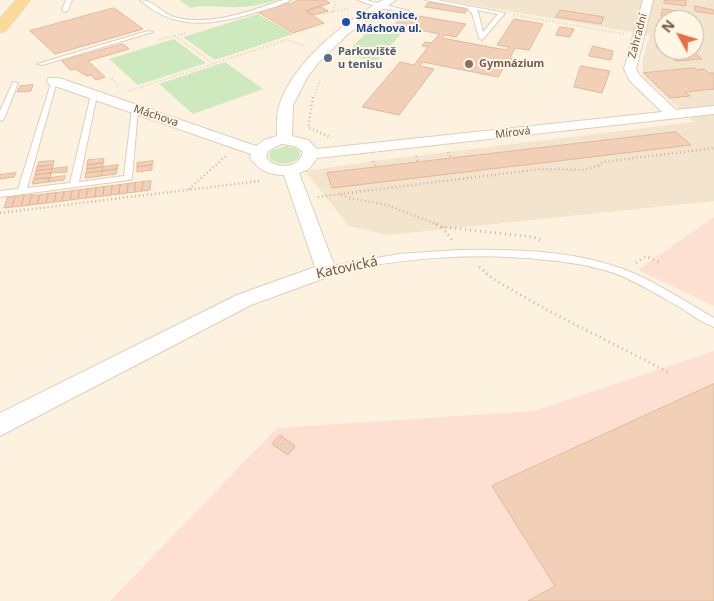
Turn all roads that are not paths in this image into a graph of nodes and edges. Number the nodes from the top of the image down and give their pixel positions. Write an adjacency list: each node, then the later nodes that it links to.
1 (24, 0): 13 (main road)
2 (69, 0): 11 (lane)
3 (142, 0): 4 (lane)
4 (288, 0)
5 (361, 0): 9 (lane)
6 (391, 0): 9 (street)
7 (428, 0): 10 (lane)
8 (648, 0): 21 (street, Zahradní)
9 (379, 6): 12 (lane); 23 (street)
10 (469, 8): 10 (lane)
11 (65, 10)
12 (406, 11)
13 (0, 28)
14 (150, 32): 15 (lane)
15 (40, 64)
16 (54, 80): 18 (street, Máchova); 28 (lane)
17 (15, 84): 22 (lane)
18 (94, 95): 19 (street, Máchova); 27 (lane)
19 (135, 109): 24 (street, Máchova); 27 (lane)
20 (714, 110): 21 (street, Mírová)
21 (673, 115): 25 (street, Mírová)
22 (0, 119)
23 (284, 140): 24 (street); 25 (street)
24 (259, 152): 26 (street)
25 (311, 154): 26 (street)
26 (290, 170): 30 (street)
27 (74, 185): 28 (lane)
28 (22, 191): 29 (lane)
29 (0, 194)
30 (326, 270): 31 (lane, Katovická); 32 (street, Katovická)
31 (714, 323)
32 (0, 424)

